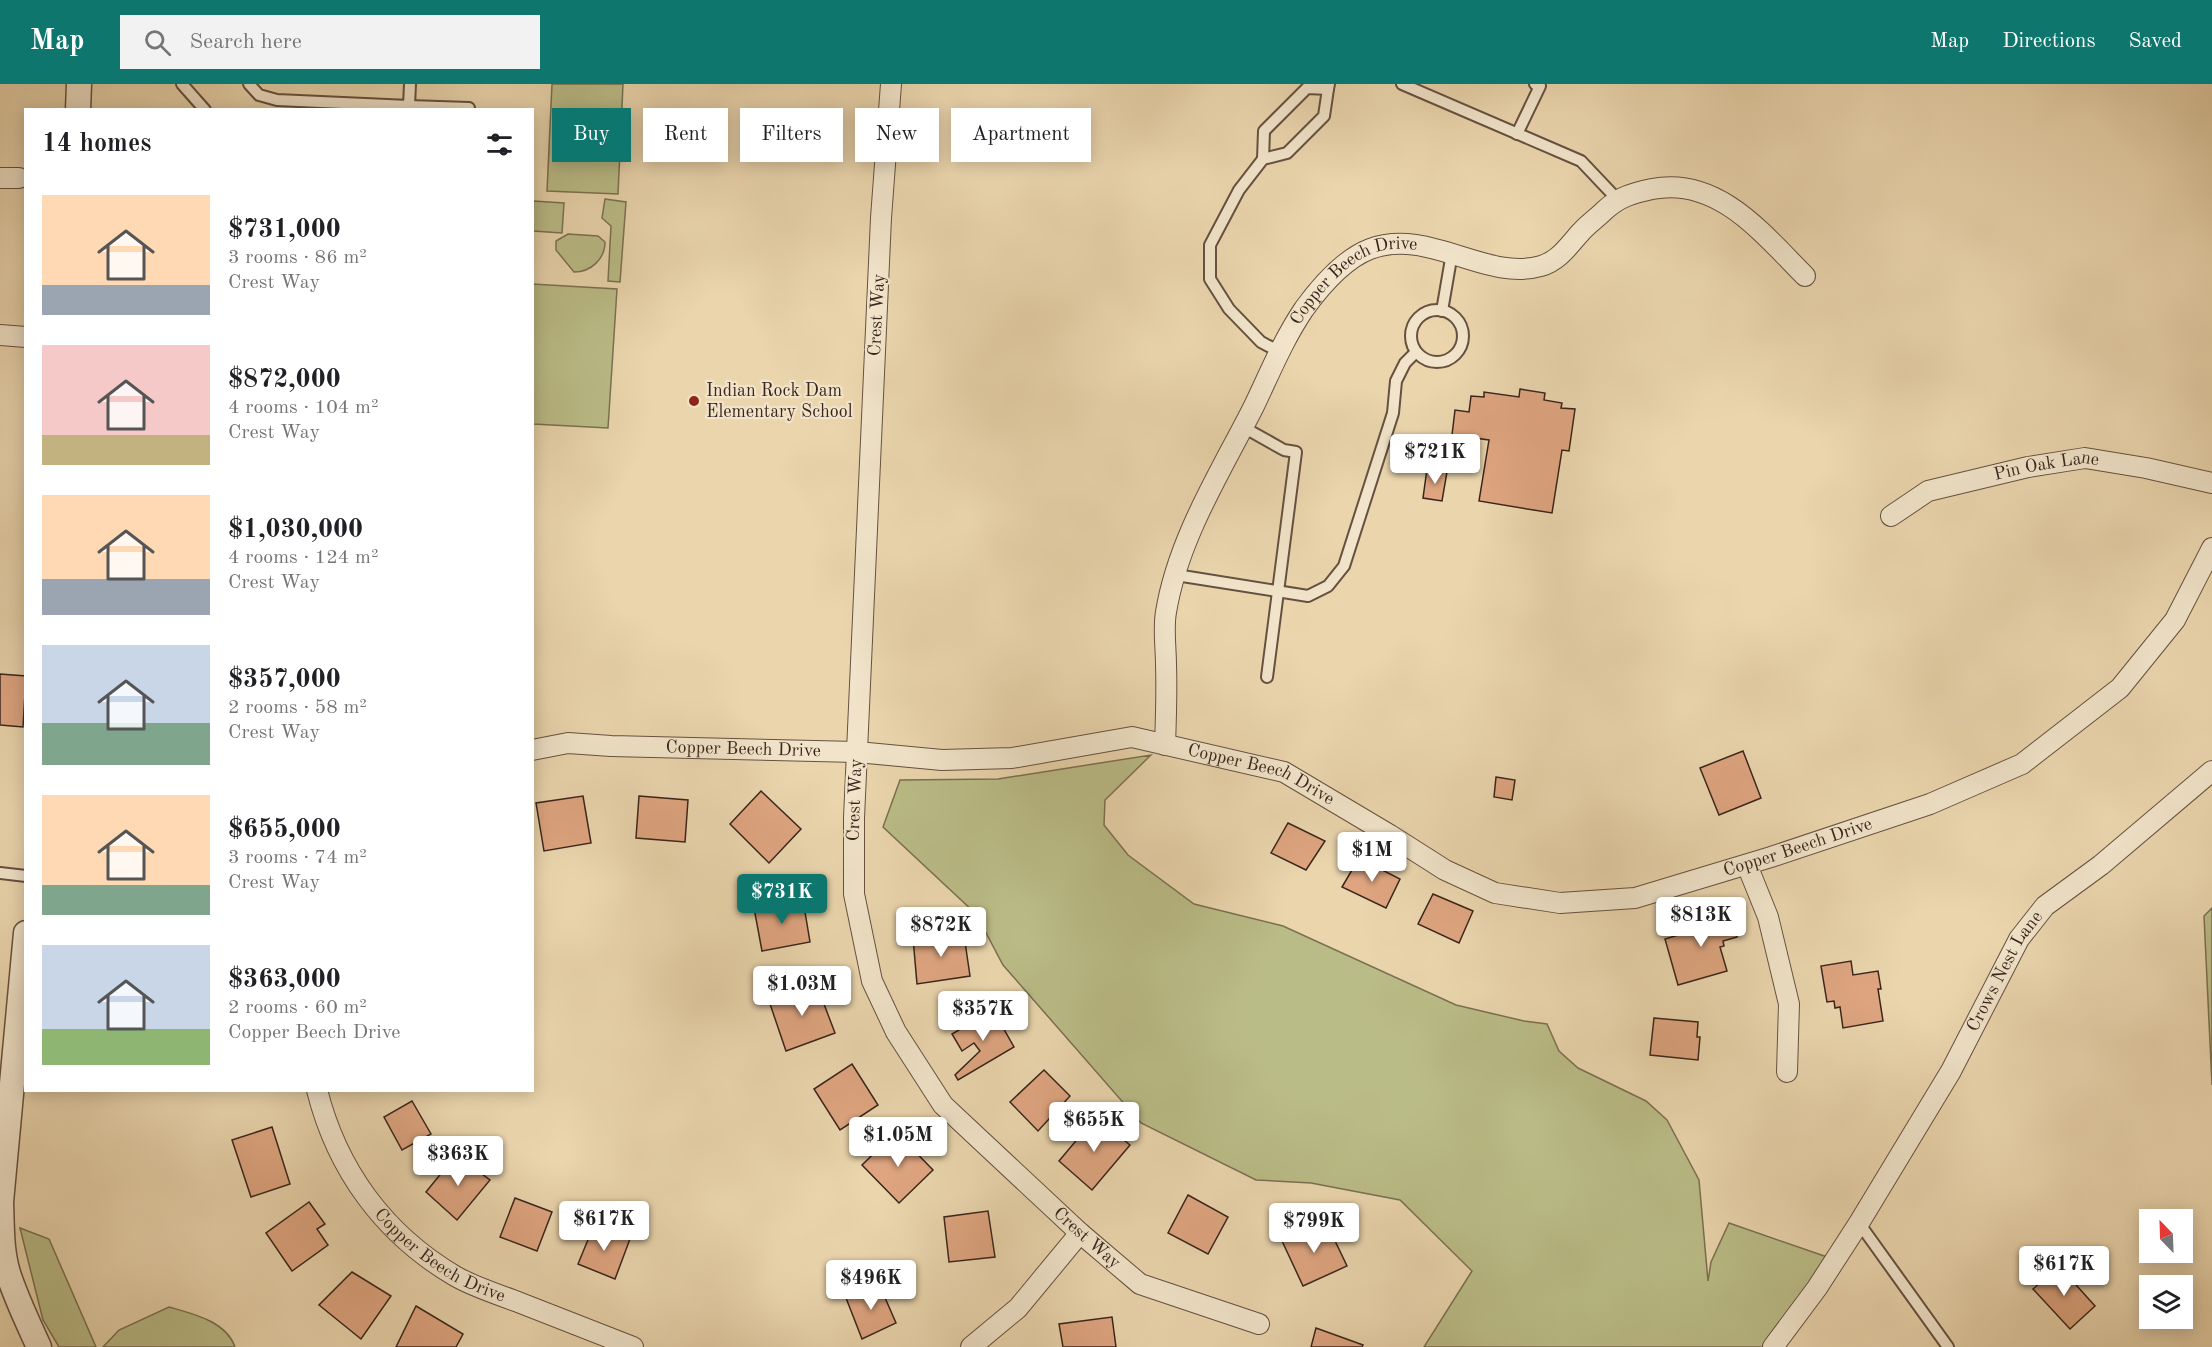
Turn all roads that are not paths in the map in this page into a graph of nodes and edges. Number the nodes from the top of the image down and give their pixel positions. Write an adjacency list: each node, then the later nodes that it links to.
1 (79, 84): 10 (street)
2 (182, 84): 11 (lane)
3 (249, 84): 9 (lane)
4 (410, 84): 9 (lane)
5 (891, 84): 32 (street, Crest Way)
6 (1402, 84): 13 (lane)
7 (1535, 84): 13 (lane)
8 (1328, 86): 14 (lane); 14 (lane)
9 (409, 106): 12 (lane)
10 (78, 108)
11 (203, 108)
12 (469, 108)
13 (1517, 134): 15 (lane)
14 (1263, 159): 21 (lane)
15 (1617, 199): 16 (street, Copper Beech Drive); 17 (street, Copper Beech Drive)
16 (1452, 253): 18 (lane); 21 (street, Copper Beech Drive)
17 (1805, 276)
18 (1442, 311): 22 (lane); 22 (lane)
19 (0, 335): 20 (street)
20 (24, 337)
21 (1280, 352): 23 (street, Copper Beech Drive)
22 (1416, 352): 28 (lane)
23 (1243, 427): 27 (street, Copper Beech Drive); 28 (lane)
24 (2212, 483): 25 (street, Pin Oak Lane)
25 (1891, 516)
26 (2212, 548): 34 (street, Copper Beech Drive)
27 (1176, 574): 28 (lane); 30 (street, Copper Beech Drive)
28 (1277, 591): 29 (lane)
29 (1267, 677)
30 (1165, 745): 32 (street, Copper Beech Drive); 34 (street, Copper Beech Drive)
31 (534, 750): 32 (street, Copper Beech Drive)
32 (857, 752): 41 (street, Crest Way)
33 (2212, 771): 40 (street, Crows Nest Lane)
34 (1747, 865): 38 (street)
35 (0, 873): 36 (lane)
36 (24, 876)
37 (24, 955): 43 (street)
38 (1787, 1072)
39 (318, 1092): 44 (street, Copper Beech Drive)
40 (1859, 1223): 46 (street, Crows Nest Lane); 47 (lane)
41 (1080, 1233): 42 (street, Crest Way); 45 (street)
42 (1259, 1324)
43 (39, 1347)
44 (633, 1347)
45 (971, 1347)
46 (1773, 1347)
47 (1948, 1347)

